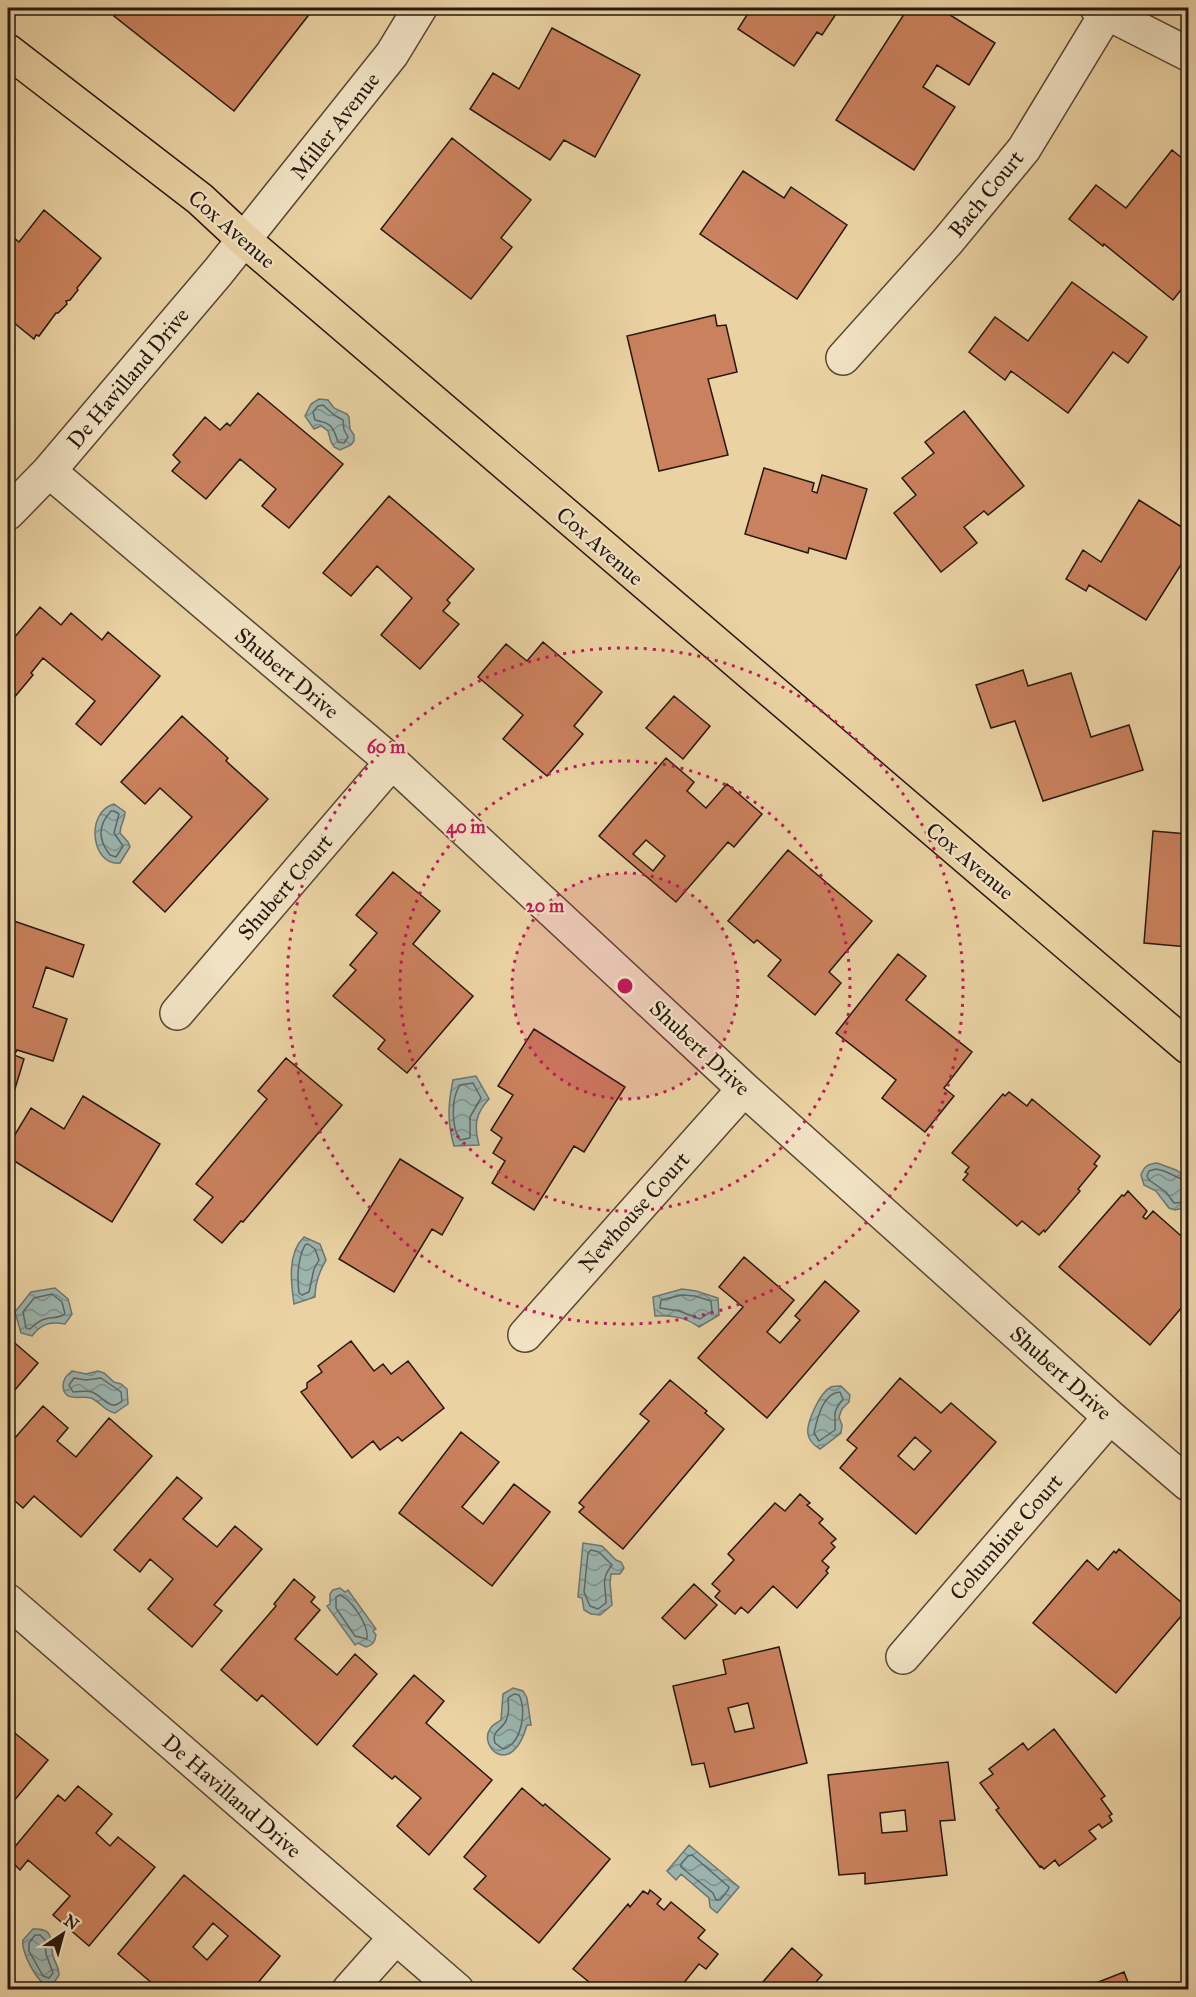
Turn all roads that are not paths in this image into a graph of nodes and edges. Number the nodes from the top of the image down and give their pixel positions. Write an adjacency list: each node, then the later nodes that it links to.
1 (420, 8): 5 (street, Miller Avenue)
2 (1102, 10): 4 (street); 6 (street, Bach Court)
3 (8, 51): 5 (main road, Cox Avenue)
4 (1188, 54)
5 (243, 239): 7 (street, De Havilland Drive); 11 (main road, Cox Avenue)
6 (843, 358)
7 (49, 471): 8 (street, De Havilland Drive); 9 (street, Shubert Drive)
8 (8, 513)
9 (392, 762): 10 (street, Shubert Court); 12 (street, Shubert Drive)
10 (177, 1013)
11 (1188, 1047)
12 (744, 1089): 13 (street, Newhouse Court); 14 (street, Shubert Drive)
13 (525, 1335)
14 (1110, 1417): 15 (street, Shubert Drive); 17 (street, Columbine Court)
15 (1188, 1484)
16 (8, 1601): 18 (street, De Havilland Drive)
17 (903, 1657)
18 (396, 1937): 19 (street); 20 (street, De Havilland Drive)
19 (349, 1989)
20 (457, 1989)

